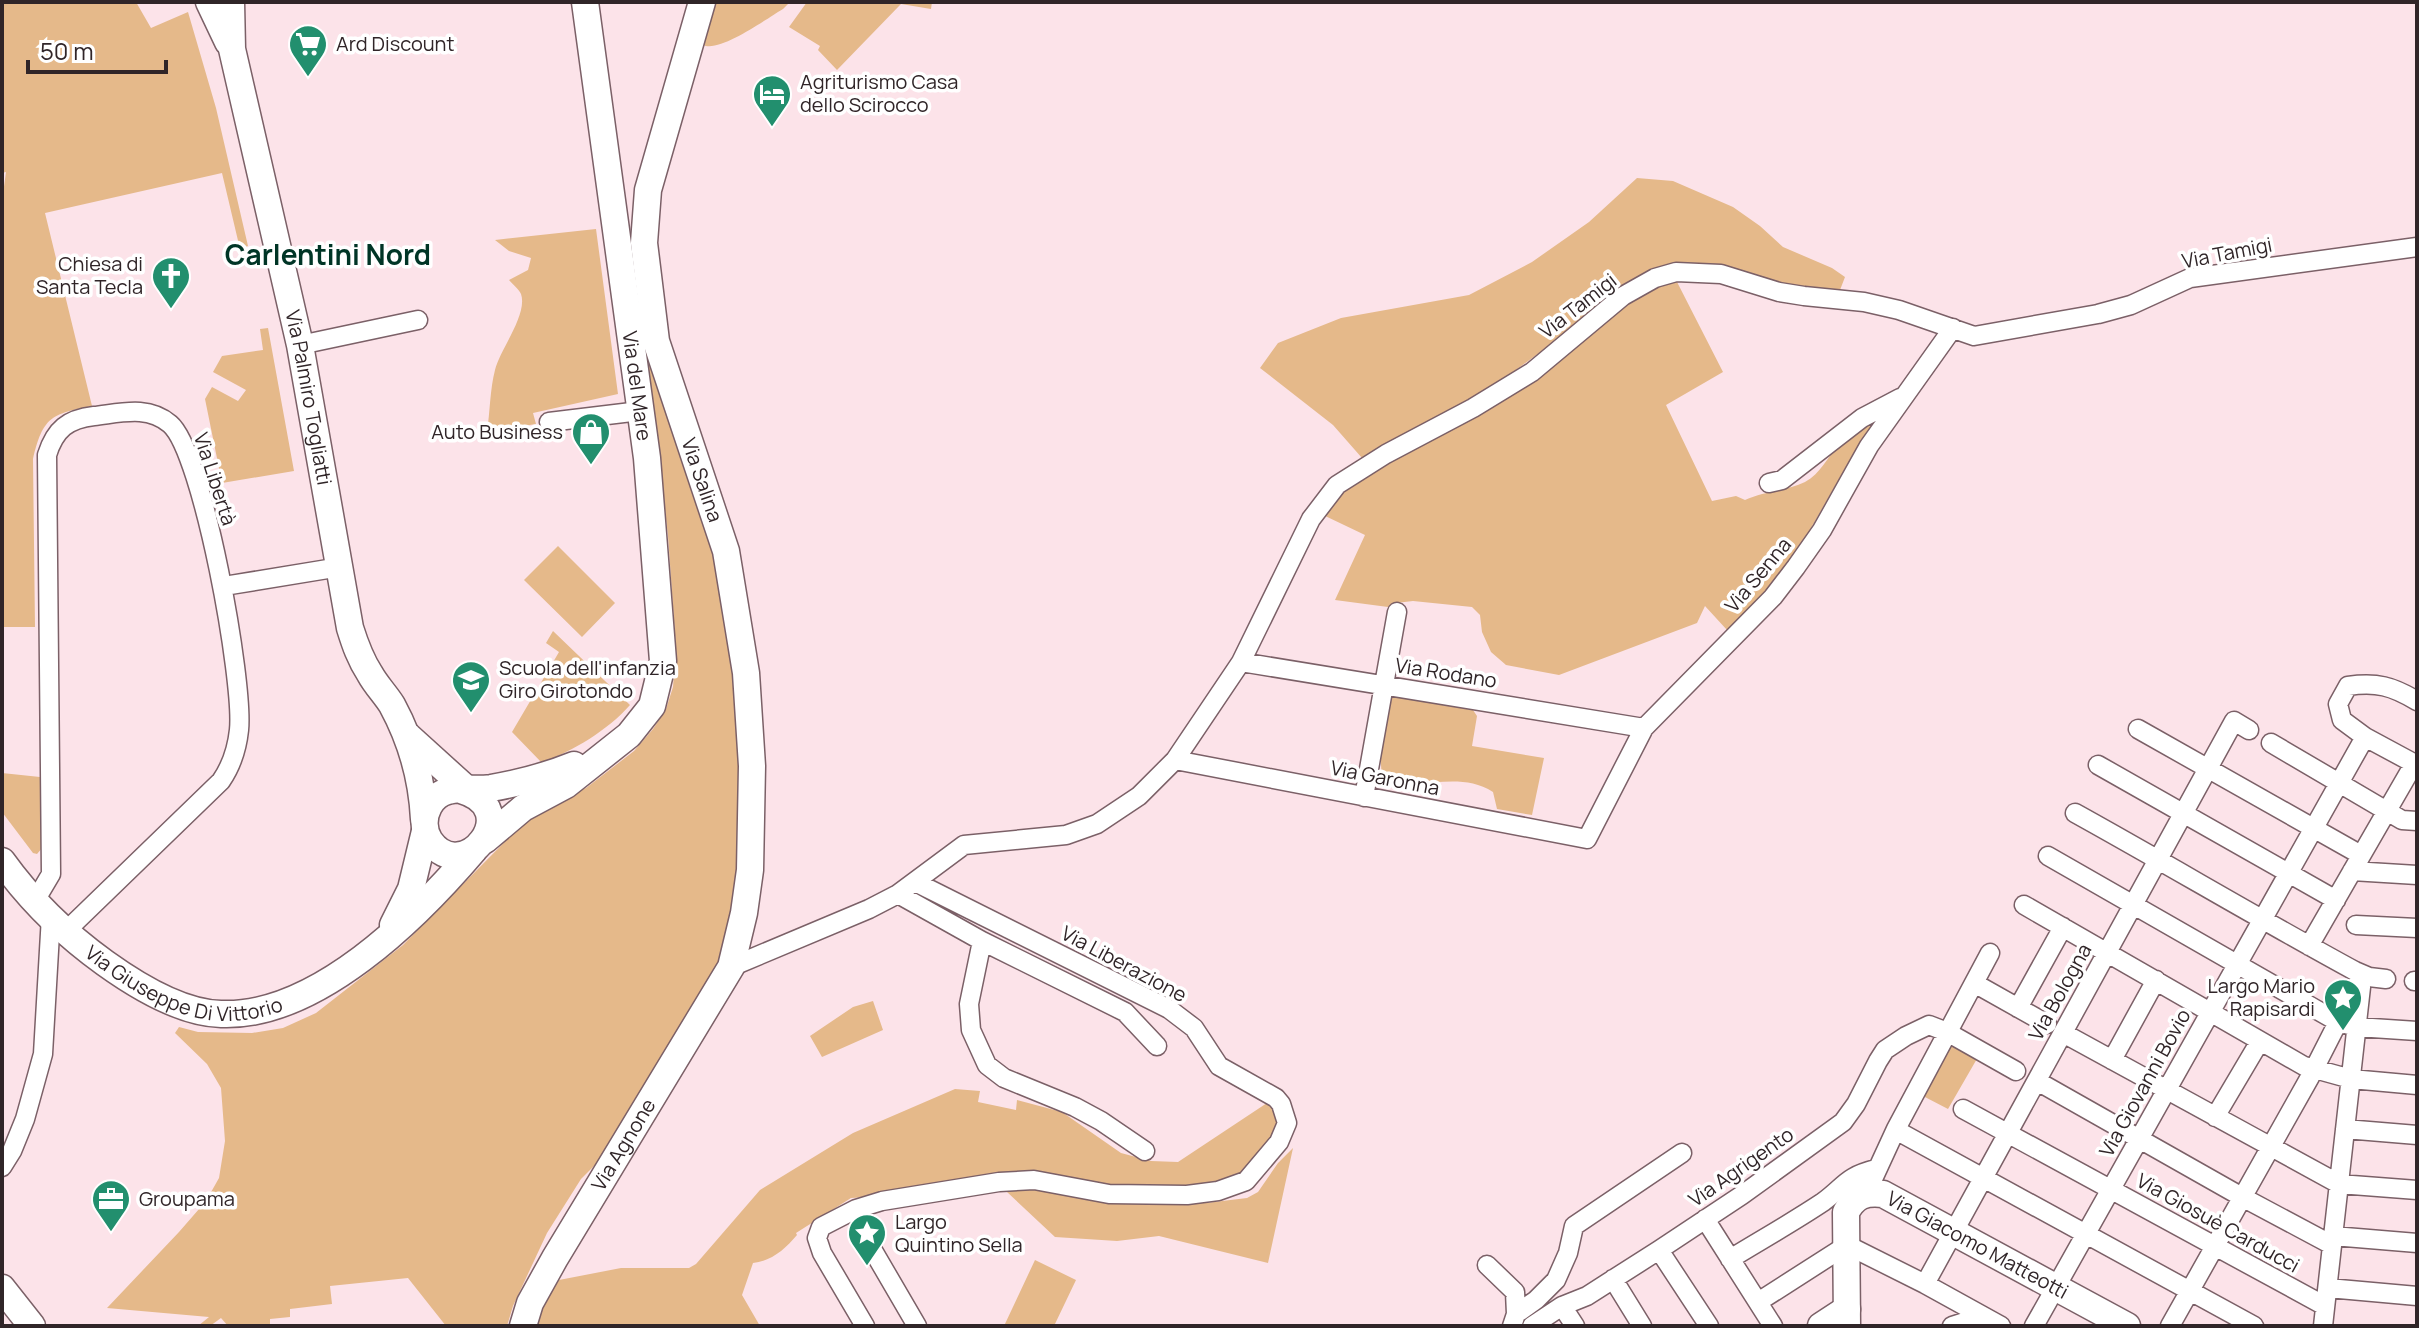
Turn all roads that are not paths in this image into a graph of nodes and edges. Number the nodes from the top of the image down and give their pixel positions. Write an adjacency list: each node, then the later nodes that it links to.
1 (209, 2): 5 (main road)
2 (231, 2): 5 (main road)
3 (585, 2): 11 (main road, Via del Mare)
4 (702, 2): 64 (main road, Via Salina)
5 (232, 49): 9 (main road, Via Palmiro Togliatti)
6 (2417, 247): 8 (street, Via Tamigi)
7 (418, 320): 9 (street)
8 (1953, 328): 10 (street, Via Senna); 17 (street, Via Tamigi)
9 (300, 345): 14 (main road, Via Palmiro Togliatti)
10 (1902, 397): 13 (street); 21 (street, Via Senna)
11 (640, 411): 12 (street); 26 (main road, Via del Mare)
12 (549, 422)
13 (1769, 483)
14 (340, 567): 15 (street); 23 (main road, Via Palmiro Togliatti)
15 (224, 586): 53 (street, Via Libertà); 53 (street, Via Libertà)
16 (1397, 612): 18 (street)
17 (1241, 662): 18 (street, Via Rodano); 27 (street, Via Tamigi)
18 (1383, 685): 21 (street, Via Rodano); 33 (street)
19 (2417, 701): 24 (street)
20 (2242, 725): 30 (street, Via Bologna)
21 (1644, 728): 40 (street, Via Senna)
22 (2138, 729): 30 (street)
23 (408, 736): 32 (main road); 38 (main road)
24 (2365, 737): 29 (street); 31 (street, Via Giovanni Bovio)
25 (2271, 743): 31 (street)
26 (608, 752): 32 (main road); 41 (main road, Via del Mare)
27 (1175, 760): 33 (street, Via Garonna); 48 (street, Via Tamigi)
28 (2098, 765): 36 (street)
29 (2415, 765): 34 (street)
30 (2208, 768): 36 (street, Via Bologna); 39 (street)
31 (2340, 782): 34 (street); 39 (street, Via Giovanni Bovio)
32 (466, 790): 38 (main road); 41 (main road)
33 (1364, 797): 40 (street, Via Garonna)
34 (2387, 810): 37 (street); 45 (street)
35 (2075, 813): 43 (street)
36 (2183, 813): 43 (street, Via Bologna); 46 (street)
37 (2417, 821)
38 (425, 825): 41 (main road); 58 (main road)
39 (2314, 828): 45 (street); 46 (street, Via Giovanni Bovio)
40 (1587, 839)
41 (480, 845): 58 (main road, Via Giuseppe Di Vittorio)
42 (2048, 856): 52 (street)
43 (2158, 859): 52 (street, Via Bologna); 54 (street)
44 (2, 861): 53 (main road, Via Giuseppe Di Vittorio)
45 (2357, 863): 47 (street); 50 (street)
46 (2289, 873): 50 (street); 54 (street, Via Giovanni Bovio)
47 (2417, 875)
48 (915, 882): 49 (street); 127 (street, Via Liberazione)
49 (898, 894): 59 (street); 64 (street)
50 (2336, 900): 60 (street)
51 (2024, 905): 56 (street)
52 (2133, 905): 61 (street, Via Bologna); 63 (street)
53 (50, 916): 58 (main road, Via Giuseppe Di Vittorio); 95 (street)
54 (2262, 921): 60 (street); 63 (street, Via Giovanni Bovio)
55 (2356, 925): 57 (street)
56 (2063, 927): 61 (street); 69 (street)
57 (2417, 928)
58 (386, 939)
59 (982, 941): 77 (street); 93 (street)
60 (2309, 946): 65 (street)
61 (2107, 952): 67 (street); 73 (street, Via Bologna)
62 (1990, 953): 68 (street)
63 (2237, 965): 70 (street, Via Giovanni Bovio); 71 (street)
64 (731, 967): 126 (main road, Via Agnone)
65 (2362, 975): 66 (street); 71 (street); 72 (street)
66 (2386, 979)
67 (2156, 980): 70 (street); 78 (street)
68 (1974, 983): 69 (street); 75 (street)
69 (2018, 1008): 73 (street)
70 (2210, 1012): 76 (street); 84 (street, Via Giovanni Bovio)
71 (2334, 1020): 72 (street); 80 (street)
72 (2360, 1027): 74 (street); 82 (street)
73 (2055, 1028): 78 (street); 81 (street, Via Bologna)
74 (2417, 1031)
75 (1947, 1032): 79 (street); 97 (street); 102 (street, Via Agrigento)
76 (2260, 1041): 80 (street); 86 (street)
77 (1157, 1046)
78 (2112, 1060): 84 (street)
79 (2016, 1071)
80 (2309, 1071): 82 (street); 92 (street)
81 (2037, 1081): 88 (street, Via Bologna); 91 (street)
82 (2353, 1082): 83 (street); 87 (street)
83 (2417, 1085)
84 (2166, 1090): 86 (street); 91 (street, Via Giovanni Bovio)
85 (1963, 1109): 88 (street, Via Giosuè Carducci)
86 (2215, 1117): 92 (street)
87 (2345, 1129): 90 (street); 98 (street)
88 (2008, 1133): 96 (street, Via Bologna); 99 (street, Via Giosuè Carducci)
89 (1903, 1134): 96 (street)
90 (2417, 1135)
91 (2139, 1138): 99 (street, Via Giovanni Bovio); 101 (street)
92 (2270, 1148): 98 (street); 101 (street)
93 (1145, 1151)
94 (1682, 1153): 124 (street)
95 (2, 1167)
96 (1983, 1178): 103 (street, Via Bologna); 104 (street)
97 (1872, 1180): 103 (main road, Via Giacomo Matteotti); 108 (main road, Via Giacomo Matteotti); 111 (street)
98 (2339, 1184): 100 (street); 105 (street)
99 (2111, 1189): 104 (street, Via Giovanni Bovio); 109 (street, Via Giosuè Carducci)
100 (2417, 1190)
101 (2242, 1197): 105 (street); 109 (street)
102 (1705, 1219): 110 (street, Via Agrigento); 111 (street)
103 (1954, 1231): 114 (street, Via Bologna); 116 (main road, Via Giacomo Matteotti)
104 (2085, 1235): 116 (street, Via Giovanni Bovio); 117 (street)
105 (2333, 1240): 107 (street); 119 (street)
106 (868, 1242): 128 (street)
107 (2417, 1243)
108 (1847, 1245): 114 (street); 120 (street); 123 (main road, Via Giacomo Matteotti)
109 (2215, 1246): 117 (street); 119 (street, Via Giosuè Carducci)
110 (1659, 1250): 113 (street, Via Agrigento); 132 (street)
111 (1730, 1259): 120 (street)
112 (1487, 1265): 124 (street)
113 (1613, 1279): 121 (street, Via Agrigento); 131 (street)
114 (1925, 1284): 122 (street)
115 (2, 1288): 125 (main road)
116 (2055, 1288): 137 (street, Via Giovanni Bovio); 138 (main road, Via Giacomo Matteotti)
117 (2190, 1291): 139 (street); 140 (street)
118 (2417, 1296): 119 (street)
119 (2326, 1297): 141 (street)
120 (1758, 1302): 133 (street)
121 (1562, 1306): 129 (street, Via Agrigento); 130 (street)
122 (1983, 1316): 135 (street); 136 (street)
123 (1847, 1318): 134 (main road)
124 (1514, 1320)
125 (32, 1326)
126 (523, 1326)
127 (865, 1326)
128 (917, 1326)
129 (1532, 1326)
130 (1575, 1326)
131 (1642, 1326)
132 (1709, 1326)
133 (1773, 1326)
134 (1821, 1326)
135 (1952, 1326)
136 (2001, 1326)
137 (2034, 1326)
138 (2127, 1326)
139 (2170, 1326)
140 (2254, 1326)
141 (2323, 1326)

